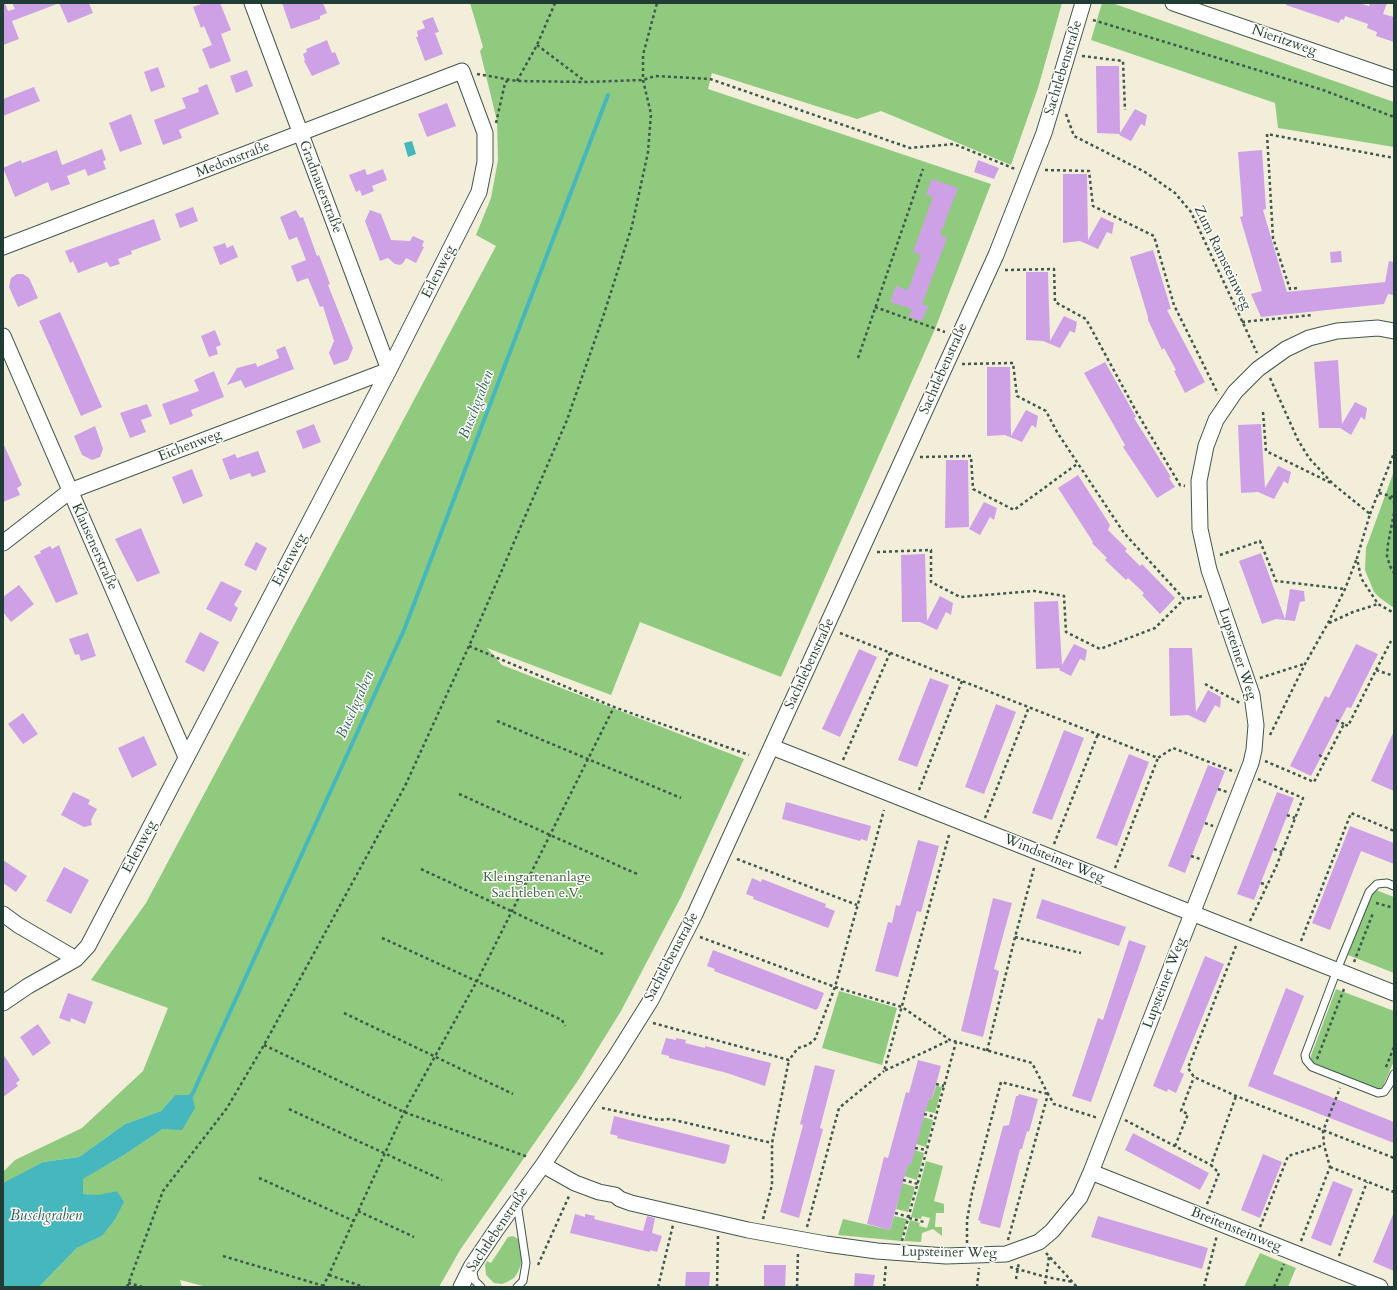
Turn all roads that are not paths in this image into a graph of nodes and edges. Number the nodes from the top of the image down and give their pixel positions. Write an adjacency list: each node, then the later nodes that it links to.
1 (252, 3): 6 (street, Gradnauerstraße)
2 (1083, 3): 13 (street, Sachtlebenstraße)
3 (1173, 3): 5 (street, Nieritzweg)
4 (462, 71): 6 (street, Medonstraße); 10 (street, Erlenweg)
5 (1394, 79)
6 (301, 134): 7 (street, Medonstraße); 10 (street, Gradnauerstraße)
7 (3, 247)
8 (1394, 331): 16 (street, Lupsteiner Weg)
9 (3, 336): 11 (street, Klausenerstraße)
10 (389, 370): 11 (street, Eichenweg); 14 (street, Erlenweg)
11 (70, 491): 12 (street, Eichenweg); 14 (street, Klausenerstraße)
12 (3, 543)
13 (772, 747): 16 (street, Windsteiner Weg); 23 (street, Sachtlebenstraße)
14 (186, 757): 18 (street, Erlenweg)
15 (1394, 886): 19 (lane)
16 (1192, 913): 19 (street, Windsteiner Weg); 24 (street, Lupsteiner Weg)
17 (3, 914): 18 (street)
18 (76, 959): 21 (street, Erlenweg)
19 (1337, 970): 20 (street, Windsteiner Weg); 22 (lane)
20 (1394, 993)
21 (3, 1003)
22 (1394, 1074)
23 (543, 1165): 24 (street, Lupsteiner Weg); 25 (street, Sachtlebenstraße)
24 (1091, 1172): 30 (street, Breitensteinweg)
25 (516, 1201): 26 (street, Sachtlebenstraße); 29 (lane)
26 (471, 1267): 27 (street, Sachtlebenstraße); 28 (lane)
27 (461, 1287)
28 (481, 1287)
29 (517, 1287)
30 (1380, 1287)

